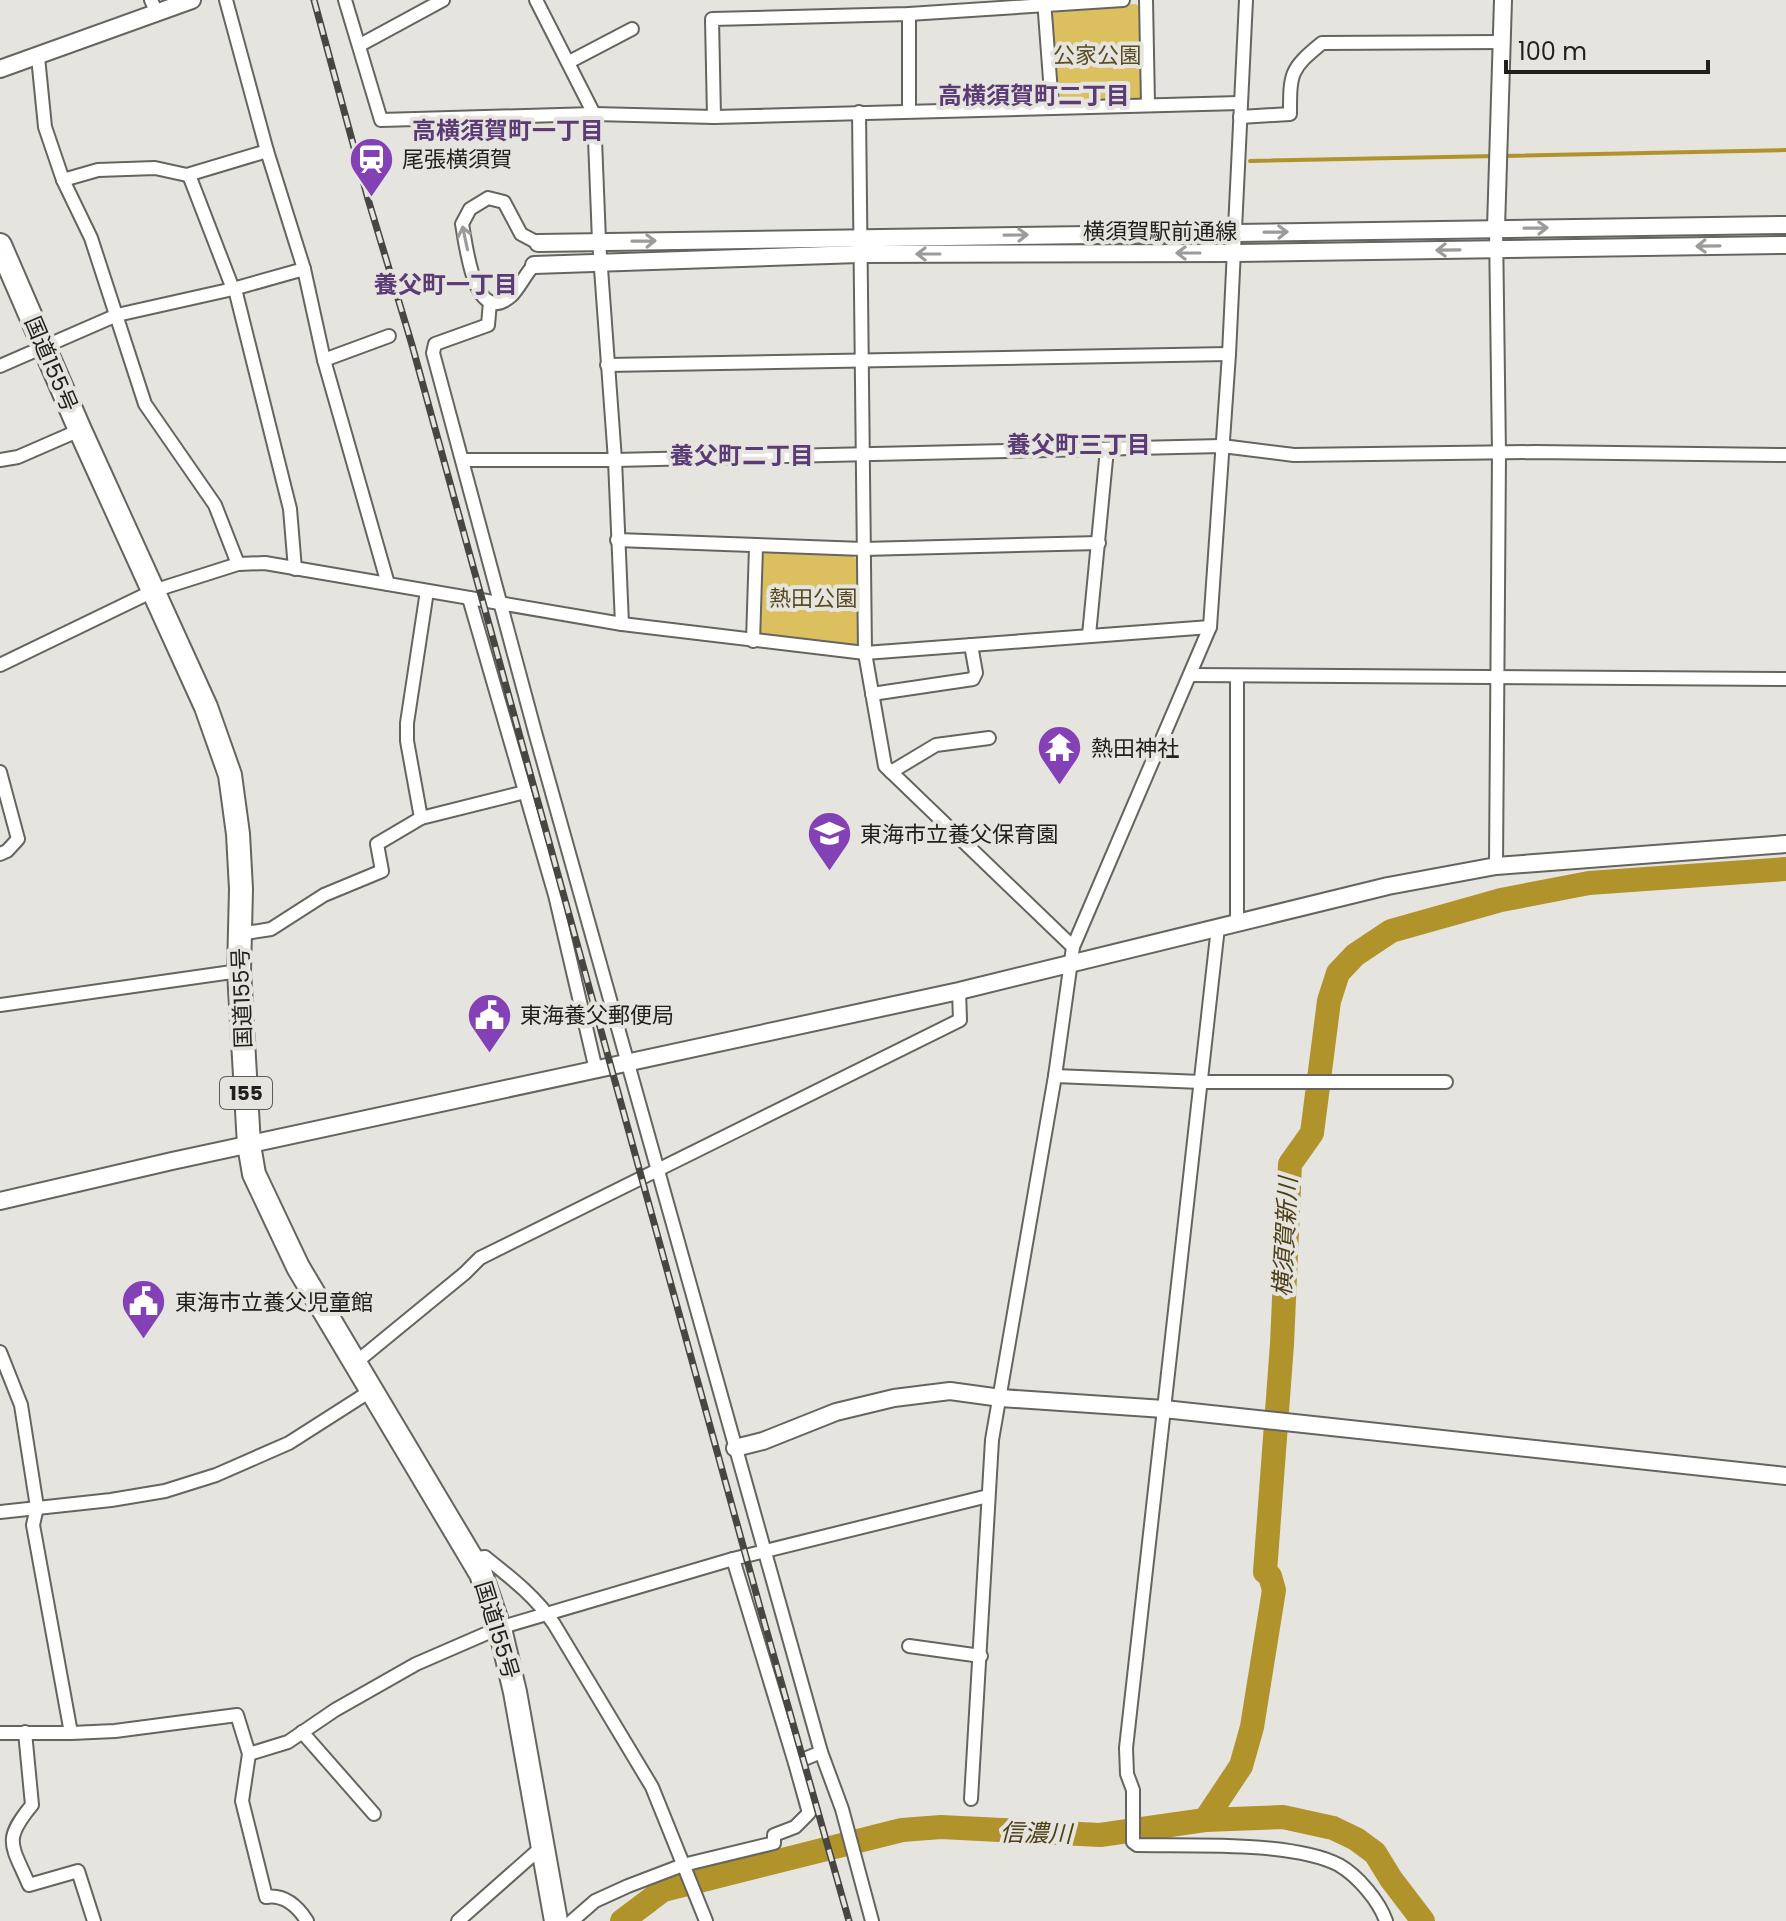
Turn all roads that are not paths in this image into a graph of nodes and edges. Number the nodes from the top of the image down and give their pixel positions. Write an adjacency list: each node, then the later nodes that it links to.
1 (192, 0): 11 (street)
2 (226, 0): 27 (street)
3 (345, 0): 15 (street)
4 (443, 0): 15 (street)
5 (536, 0): 17 (street)
6 (1123, 0): 10 (street)
7 (1146, 0): 20 (street)
8 (1246, 0): 19 (street)
9 (1503, 0): 14 (street)
10 (1045, 3): 12 (street); 21 (street)
11 (153, 6): 16 (street)
12 (909, 14): 22 (street); 25 (street)
13 (632, 29): 17 (street)
14 (1502, 42): 26 (street); 31 (street)
15 (360, 45): 24 (street)
16 (38, 57): 18 (street); 29 (street)
17 (569, 62): 24 (street)
18 (0, 69)
19 (1240, 103): 20 (street); 26 (street)
20 (1148, 104): 21 (street)
21 (1052, 106): 22 (street)
22 (909, 111): 23 (street)
23 (859, 112): 25 (street); 36 (street)
24 (594, 114): 25 (street); 33 (street)
25 (714, 117)
26 (1240, 117): 32 (street)
27 (267, 151): 28 (street); 42 (street)
28 (189, 175): 29 (street); 43 (street)
29 (63, 180): 45 (street)
30 (1786, 225): 31 (street, 横須賀駅前通線, one-way to 30)
31 (1496, 228): 32 (street, 横須賀駅前通線, one-way to 31); 38 (street)
32 (1236, 233): 36 (street, 横須賀駅前通線, one-way to 32); 39 (street)
33 (599, 241): 34 (street, 横須賀駅前通線); 36 (street, 横須賀駅前通線, one-way to 36); 40 (street)
34 (538, 243): 44 (street, one-way to 34)
35 (0, 245): 47 (highway, 国道155号 / 155)
36 (860, 245): 39 (street, 横須賀駅前通線, one-way to 36); 40 (street, 横須賀駅前通線); 50 (street)
37 (1786, 245): 38 (street, 横須賀駅前通線, one-way to 38)
38 (1496, 249): 39 (street, 横須賀駅前通線, one-way to 39); 56 (street)
39 (1234, 253): 48 (street)
40 (601, 262): 41 (street, 横須賀駅前通線); 51 (street)
41 (534, 265): 44 (street)
42 (304, 269): 43 (street); 49 (street)
43 (234, 289): 45 (street); 67 (street)
44 (490, 302): 60 (street)
45 (117, 315): 47 (street); 66 (street)
46 (389, 336): 49 (street)
47 (44, 349): 52 (street); 53 (highway, 国道155号 / 155)
48 (1229, 354): 50 (street); 54 (street)
49 (324, 360): 68 (street)
50 (862, 360): 51 (street); 57 (street)
51 (607, 365): 61 (street)
52 (0, 366)
53 (80, 430): 59 (street); 69 (highway, 国道155号 / 155)
54 (1222, 446): 55 (street); 56 (street); 74 (street)
55 (1107, 449): 57 (street); 63 (street)
56 (1499, 454): 58 (street); 82 (street)
57 (863, 455): 61 (street); 65 (street)
58 (1786, 455)
59 (0, 460)
60 (462, 460): 61 (street); 72 (street)
61 (615, 460): 62 (street)
62 (617, 540): 64 (street); 73 (street)
63 (1099, 543): 65 (street); 75 (street)
64 (756, 547): 65 (street); 76 (street)
65 (863, 549): 78 (street)
66 (238, 564): 67 (street); 69 (street)
67 (295, 569): 68 (street)
68 (388, 584): 70 (street)
69 (153, 591): 79 (street); 95 (highway, 国道155号 / 155)
70 (427, 591): 71 (street); 89 (street)
71 (469, 598): 72 (street); 88 (street)
72 (502, 605): 73 (street); 101 (street)
73 (622, 624): 76 (street)
74 (1210, 627): 75 (street); 80 (street)
75 (1089, 635): 77 (street)
76 (753, 641): 78 (street)
77 (971, 645): 78 (street); 84 (street)
78 (865, 653): 84 (street)
79 (0, 665)
80 (1190, 675): 81 (street); 96 (street)
81 (1237, 678): 82 (street); 93 (street)
82 (1496, 679): 83 (street); 92 (street)
83 (1786, 679)
84 (872, 694): 87 (street)
85 (989, 738): 87 (street)
86 (0, 772): 91 (street)
87 (891, 772): 96 (street)
88 (525, 792): 89 (street); 102 (street)
89 (421, 818): 95 (street)
90 (1786, 844): 92 (street)
91 (0, 854)
92 (1496, 866): 93 (street)
93 (1237, 922): 94 (street)
94 (1218, 927): 97 (street); 104 (street)
95 (240, 934): 98 (highway, 国道155号 / 155)
96 (1073, 947): 97 (street)
97 (1069, 966): 99 (street); 103 (street)
98 (239, 971): 100 (street); 106 (highway, 国道155号 / 155)
99 (959, 991): 101 (street); 107 (street)
100 (0, 1005)
101 (628, 1062): 102 (street); 107 (street)
102 (596, 1070): 106 (street)
103 (1055, 1076): 104 (street); 112 (street)
104 (1201, 1082): 105 (street); 113 (street)
105 (1446, 1082)
106 (249, 1145): 108 (street); 110 (highway, 国道155号 / 155)
107 (659, 1170): 110 (street); 114 (street)
108 (0, 1201)
109 (0, 1352): 117 (street)
110 (354, 1364): 111 (highway, 国道155号 / 155)
111 (372, 1390): 117 (street); 120 (highway, 国道155号 / 155)
112 (1001, 1398): 113 (street); 114 (street); 116 (street)
113 (1164, 1409): 115 (street); 144 (street)
114 (735, 1448): 119 (street)
115 (1786, 1476)
116 (988, 1496): 119 (street); 125 (street)
117 (37, 1507): 118 (street); 129 (street)
118 (0, 1512)
119 (764, 1552): 121 (street); 130 (street)
120 (471, 1559): 122 (street); 123 (highway, 国道155号 / 155)
121 (733, 1559): 122 (street); 132 (street)
122 (546, 1612): 123 (street); 136 (street)
123 (499, 1628): 127 (street); 135 (highway, 国道155号 / 155)
124 (909, 1646): 125 (street)
125 (981, 1656): 133 (street)
126 (25, 1732): 128 (street); 129 (street); 137 (street)
127 (302, 1732): 131 (street); 134 (street)
128 (0, 1733)
129 (71, 1733): 131 (street)
130 (821, 1752): 132 (street); 143 (street)
131 (249, 1754): 138 (street)
132 (795, 1763): 136 (street)
133 (971, 1799)
134 (374, 1814)
135 (544, 1845): 139 (street); 140 (highway, 国道155号 / 155)
136 (684, 1869): 141 (street); 142 (street)
137 (94, 1921)
138 (307, 1921)
139 (458, 1921)
140 (556, 1921)
141 (572, 1921)
142 (706, 1921)
143 (872, 1921)
144 (1386, 1921)

